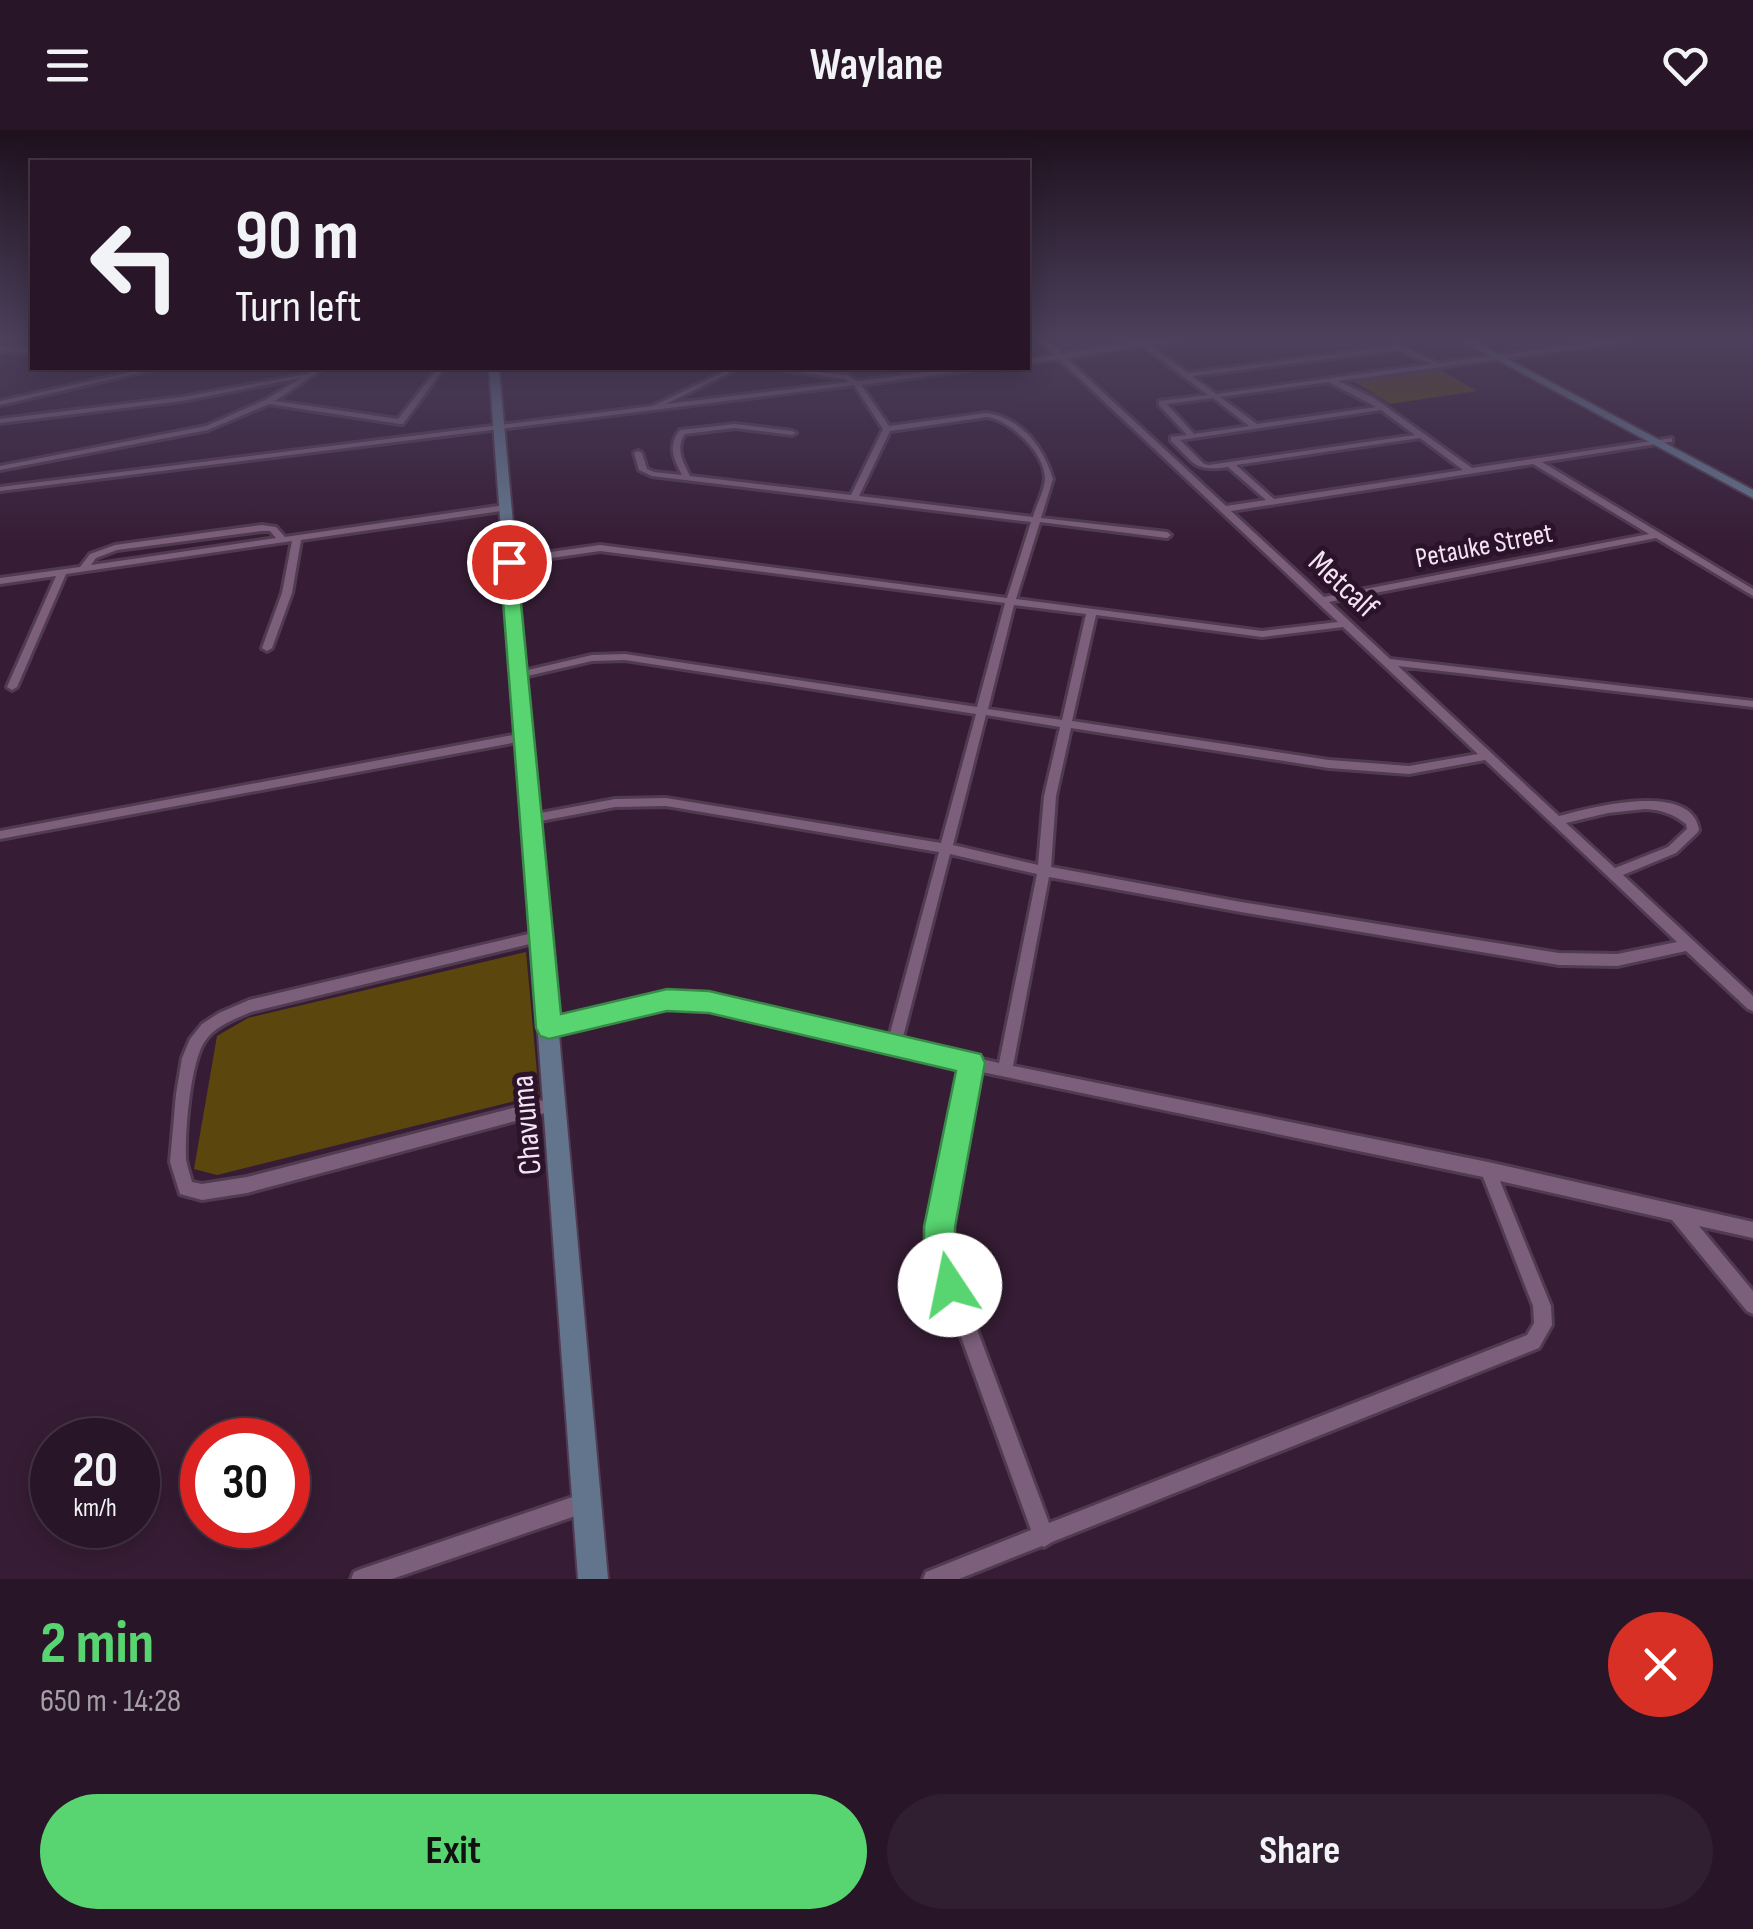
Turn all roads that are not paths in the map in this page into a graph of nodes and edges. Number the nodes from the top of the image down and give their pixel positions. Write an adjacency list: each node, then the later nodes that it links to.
1 (119, 407): 17 (street)
2 (257, 407): 33 (street)
3 (298, 407): 18 (street)
4 (412, 407): 18 (street)
5 (497, 407): 20 (street, Chavuma)
6 (656, 407): 16 (street)
7 (671, 407): 16 (street)
8 (872, 407): 21 (street)
9 (1116, 407): 30 (street)
10 (1165, 407): 23 (street)
11 (1229, 407): 19 (street)
12 (1380, 407): 15 (street)
13 (1591, 407): 27 (street)
14 (1607, 407): 26 (street)
15 (1383, 408): 19 (street); 24 (street)
16 (652, 409): 20 (street)
17 (0, 421)
18 (400, 422): 25 (street)
19 (1256, 427): 23 (street)
20 (498, 428): 25 (street); 41 (street, Chavuma)
21 (888, 429): 39 (street); 43 (street)
22 (792, 433): 35 (street)
23 (1191, 436): 29 (street)
24 (1420, 436): 32 (street); 34 (street)
25 (406, 440): 37 (street)
26 (1669, 440): 27 (street, Metcalf); 36 (street)
27 (1656, 442): 31 (street, Metcalf); 38 (street)
28 (638, 453): 35 (street)
29 (1191, 455): 30 (street); 32 (street)
30 (1172, 458): 42 (street)
31 (1536, 462): 34 (street, Metcalf); 45 (street)
32 (1230, 464): 40 (street)
33 (0, 468)
34 (1472, 472): 40 (street, Metcalf)
35 (687, 478): 39 (street)
36 (1753, 485)
37 (0, 489)
38 (1753, 494)
39 (854, 497): 43 (street)
40 (1273, 502): 42 (street, Metcalf)
41 (505, 508): 46 (street); 48 (street, Chavuma)
42 (1226, 509): 53 (street, Metcalf)
43 (1038, 519): 44 (street); 54 (street)
44 (1167, 535)
45 (1657, 535): 52 (street); 53 (street, Petauke Street)
46 (297, 539): 47 (street); 57 (street)
47 (283, 541): 49 (street); 49 (street)
48 (509, 562): 54 (street); 59 (street, Chavuma)
49 (82, 570): 50 (street)
50 (62, 573): 51 (street); 60 (street)
51 (0, 582)
52 (1753, 593)
53 (1319, 601): 56 (street, Metcalf)
54 (1010, 603): 55 (street); 62 (street)
55 (1092, 614): 56 (street); 63 (street)
56 (1345, 624): 58 (street, Metcalf)
57 (266, 648)
58 (1386, 662): 61 (street); 65 (street, Metcalf)
59 (519, 676): 62 (street); 64 (street, Chavuma)
60 (12, 687)
61 (1753, 704)
62 (982, 713): 63 (street); 69 (street)
63 (1064, 725): 65 (street); 70 (street)
64 (524, 738): 66 (street, Chavuma); 68 (street)
65 (1488, 756): 67 (street, Metcalf)
66 (530, 818): 69 (street); 72 (street, Chavuma)
67 (1556, 821): 71 (street, Metcalf); 71 (street)
68 (0, 835)
69 (944, 848): 70 (street); 76 (street)
70 (1044, 871): 73 (street); 78 (street)
71 (1613, 874): 73 (street, Metcalf)
72 (541, 936): 75 (street, Chavuma); 79 (street)
73 (1690, 945): 74 (street, Metcalf)
74 (1753, 1004)
75 (549, 1028): 76 (street); 79 (street, Chavuma)
76 (894, 1045): 77 (street)
77 (971, 1063): 78 (street); 85 (street)
78 (1005, 1071): 80 (street)
79 (555, 1104): 84 (street, Chavuma)
80 (1488, 1170): 81 (street); 85 (street)
81 (1677, 1213): 82 (street); 83 (street)
82 (1753, 1230)
83 (1753, 1304)
84 (587, 1502): 86 (street); 87 (street, Chavuma)
85 (1044, 1537): 88 (street)
86 (361, 1579)
87 (593, 1579)
88 (933, 1579)

